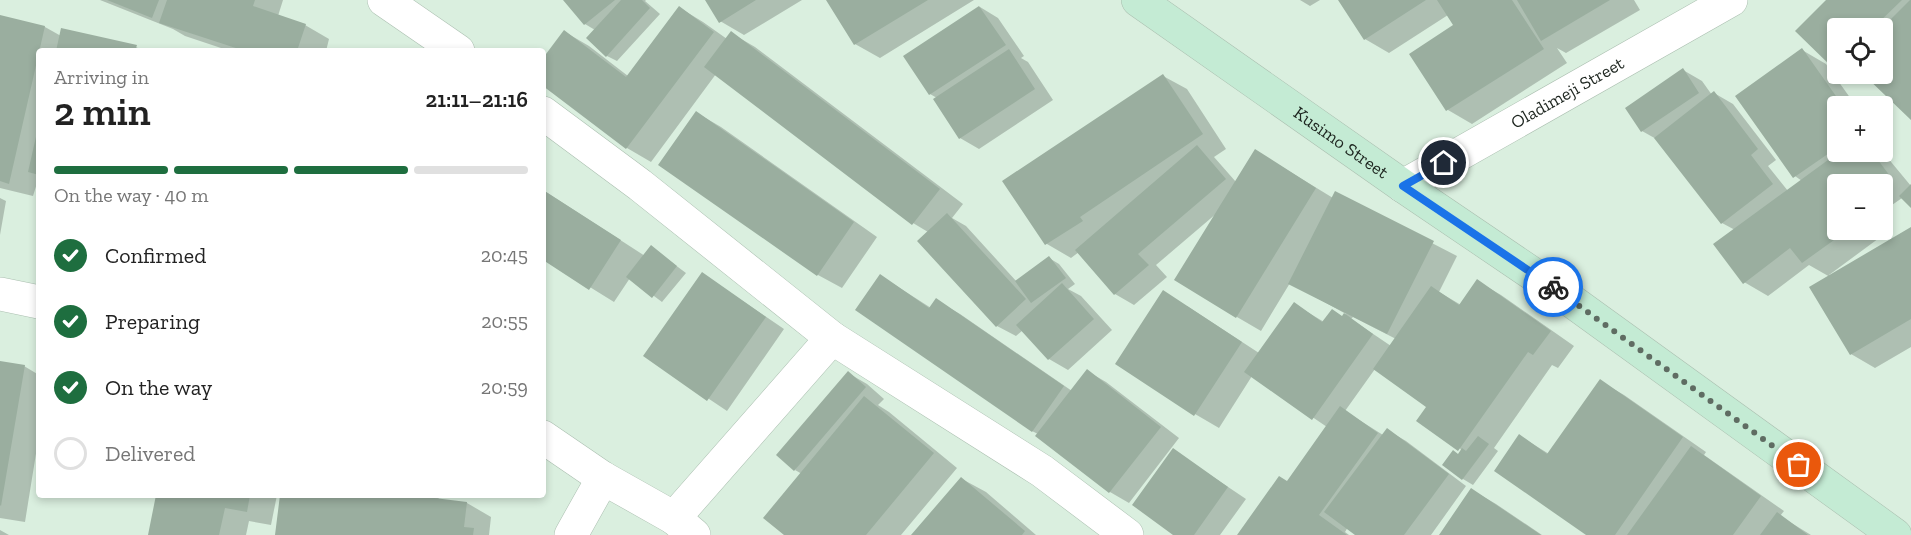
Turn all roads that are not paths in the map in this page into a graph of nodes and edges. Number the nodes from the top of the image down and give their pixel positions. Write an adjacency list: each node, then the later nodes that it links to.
1 (384, 0): 4 (street)
2 (1138, 0): 6 (street, Kusimo Street)
3 (1731, 0): 6 (street, Oladimeji Street)
4 (454, 48)
5 (546, 115): 9 (street)
6 (1403, 186): 15 (street, Kusimo Street)
7 (0, 294): 8 (street)
8 (36, 301)
9 (832, 338): 12 (street); 14 (street)
10 (546, 440): 11 (street)
11 (603, 478): 12 (street); 13 (street)
12 (684, 526)
13 (570, 535)
14 (1127, 535)
15 (1894, 535)

